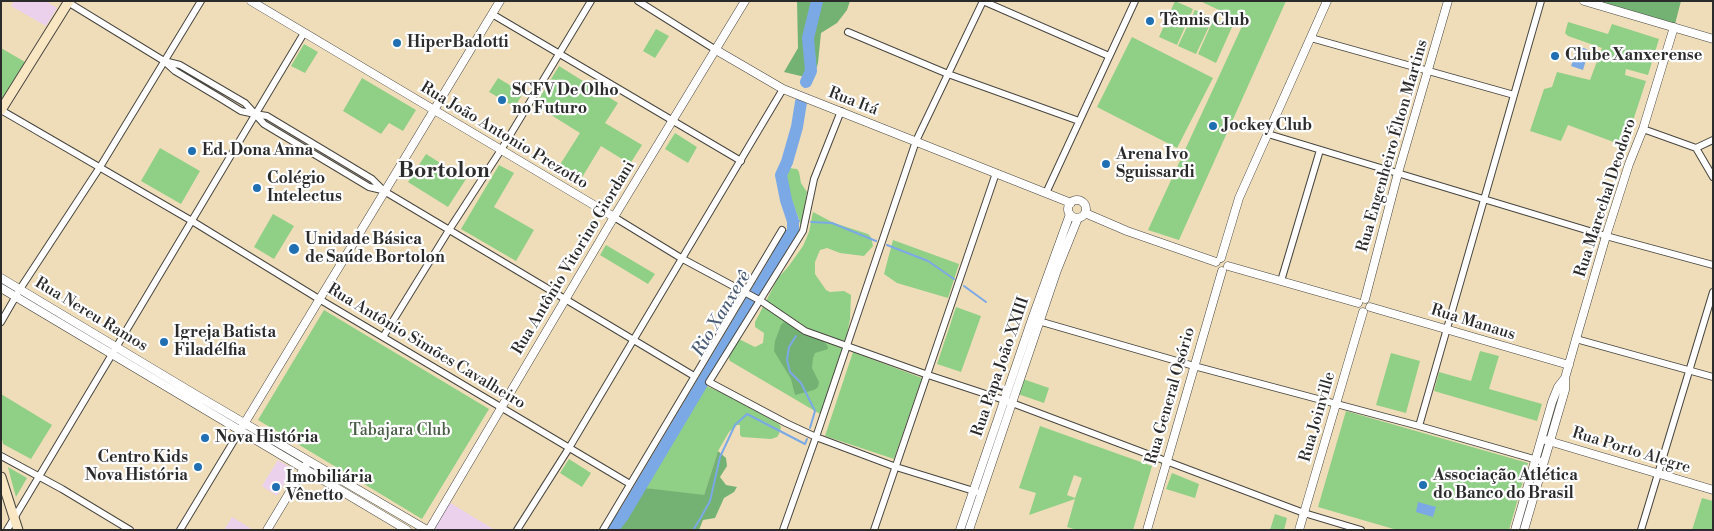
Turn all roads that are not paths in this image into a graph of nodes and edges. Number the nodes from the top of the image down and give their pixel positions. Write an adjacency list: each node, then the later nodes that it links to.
1 (201, 1): 23 (street)
2 (252, 1): 17 (street, Rua João Antonio Prezotto)
3 (500, 1): 14 (street)
4 (591, 1): 21 (street)
5 (638, 1): 20 (street, Rua Itá)
6 (745, 1): 20 (street, Rua Antônio Vitorino Giordani)
7 (983, 1): 22 (street); 25 (street)
8 (1135, 1): 22 (street)
9 (1327, 1): 18 (street)
10 (1448, 1): 24 (street, Rua Engenheiro Élton Martins)
11 (1541, 1): 30 (street)
12 (1584, 1): 15 (street)
13 (67, 2): 23 (street); 32 (main road)
14 (492, 14): 21 (street); 33 (street)
15 (1674, 27): 19 (street); 38 (street, Rua Marechal Deodoro)
16 (848, 32): 25 (street)
17 (304, 33): 33 (street, Rua João Antonio Prezotto); 35 (street)
18 (1311, 38): 24 (street); 40 (street)
19 (1713, 39)
20 (716, 50): 28 (street, Rua Itá); 36 (street, Rua Antônio Vitorino Giordani)
21 (559, 53): 36 (street); 46 (street)
22 (1109, 56): 37 (street)
23 (164, 61): 26 (street); 27 (street); 51 (street)
24 (1428, 71): 30 (street); 53 (street, Rua Engenheiro Élton Martins)
25 (948, 74): 37 (street); 43 (street)
26 (201, 78): 27 (street); 29 (street)
27 (197, 84): 31 (street)
28 (783, 89): 34 (street, Rua Itá); 49 (street)
29 (225, 91): 31 (street); 35 (street)
30 (1514, 95): 58 (street)
31 (220, 98): 35 (street)
32 (1, 110): 51 (street, Rua Antônio Simões Cavalheiro)
33 (433, 110): 46 (street, Rua João Antonio Prezotto); 56 (street)
34 (841, 111): 43 (street, Rua Itá); 76 (street)
35 (255, 114): 39 (street); 41 (street); 62 (street)
36 (674, 120): 49 (street); 61 (street, Rua Antônio Vitorino Giordani)
37 (1079, 121): 57 (street)
38 (1643, 130): 44 (street); 65 (street, Rua Marechal Deodoro)
39 (294, 132): 41 (street); 45 (street)
40 (1268, 134): 47 (street); 67 (street)
41 (289, 139): 48 (street)
42 (1713, 140): 44 (street)
43 (916, 141): 54 (street, Rua Itá); 91 (street)
44 (1696, 148): 55 (street)
45 (322, 149): 48 (street); 50 (street)
46 (501, 150): 61 (street, Rua João Antonio Prezotto); 63 (street)
47 (1320, 150): 53 (street); 71 (street)
48 (318, 156): 52 (street)
49 (741, 161): 66 (street)
50 (349, 165): 52 (street); 56 (street)
51 (100, 167): 62 (street, Rua Antônio Simões Cavalheiro); 74 (street)
52 (345, 172): 56 (street)
53 (1398, 172): 58 (street); 79 (street, Rua Engenheiro Élton Martins)
54 (996, 173): 57 (street, Rua Itá); 98 (street)
55 (1713, 177)
56 (384, 191): 63 (street); 77 (street)
57 (1046, 193): 59 (street, Rua Itá)
58 (1485, 198): 65 (street); 86 (street)
59 (1071, 203): 60 (street, Rua Papa João XXIII); 60 (street, Rua Itá)
60 (1077, 215): 67 (street); 83 (street, Rua Papa João XXIII)
61 (614, 217): 66 (street, Rua João Antonio Prezotto); 78 (street, Rua Antônio Vitorino Giordani)
62 (192, 221): 77 (street, Rua Antônio Simões Cavalheiro); 92 (street)
63 (449, 230): 78 (street); 88 (street)
64 (782, 230): 75 (street)
65 (1606, 236): 68 (street); 89 (street, Rua Marechal Deodoro)
66 (681, 258): 75 (street, Rua João Antonio Prezotto); 90 (street)
67 (1219, 260): 69 (street)
68 (1713, 265)
69 (1225, 268): 71 (street); 96 (street, Rua General Osório)
70 (1, 278): 74 (street, Rua Nereu Ramos)
71 (1281, 281): 79 (street)
72 (1, 288): 74 (street, Rua Nereu Ramos)
73 (1713, 292): 97 (street)
74 (18, 293): 80 (street, Rua Nereu Ramos); 82 (street, Rua Nereu Ramos); 84 (street)
75 (746, 293): 76 (street, Rua João Antonio Prezotto); 99 (street)
76 (758, 299): 91 (street, Rua João Antonio Prezotto); 110 (street)
77 (319, 300): 88 (street, Rua Antônio Simões Cavalheiro); 108 (street)
78 (565, 300): 90 (street); 107 (street, Rua Antônio Vitorino Giordani)
79 (1361, 301): 81 (street); 81 (street)
80 (49, 306): 82 (street); 85 (street, Rua Nereu Ramos)
81 (1367, 309): 86 (street, Rua Manaus); 105 (street, Rua Joinville)
82 (44, 314): 87 (street, Rua Nereu Ramos)
83 (1036, 320): 93 (street, Rua Papa João XXIII); 94 (street, Rua Papa João XXIII); 96 (street)
84 (1, 322)
85 (79, 324): 87 (street); 92 (street, Rua Nereu Ramos)
86 (1446, 329): 95 (street, Rua Manaus); 109 (street)
87 (74, 331): 92 (street, Rua Nereu Ramos)
88 (383, 337): 107 (street, Rua Antônio Simões Cavalheiro)
89 (1576, 338): 95 (street, Rua Marechal Deodoro); 97 (street)
90 (633, 339): 99 (street); 114 (street)
91 (847, 346): 98 (street, Rua João Antonio Prezotto); 110 (street)
92 (114, 350): 108 (street, Rua Nereu Ramos); 122 (street)
93 (1021, 350): 94 (street); 102 (street, Rua Papa João XXIII)
94 (1030, 352): 104 (street, Rua Papa João XXIII)
95 (1569, 365): 101 (street, Rua Marechal Deodoro)
96 (1194, 366): 105 (street); 116 (street, Rua General Osório)
97 (1689, 370): 100 (street); 121 (street)
98 (928, 375): 102 (street, Rua João Antonio Prezotto); 120 (street)
99 (694, 376): 124 (street)
100 (1713, 377)
101 (1565, 378): 103 (street, Rua Marechal Deodoro); 106 (street, Rua Marechal Deodoro)
102 (1004, 400): 104 (street, Rua João Antonio Prezotto); 112 (street, Rua Papa João XXIII)
103 (1552, 402): 106 (street); 111 (street, Rua Marechal Deodoro)
104 (1012, 403): 112 (street, Rua Papa João XXIII); 116 (street, Rua João Antonio Prezotto)
105 (1336, 403): 109 (street); 132 (street, Rua Joinville)
106 (1561, 405): 113 (street, Rua Marechal Deodoro)
107 (501, 407): 114 (street, Rua Antônio Simões Cavalheiro); 142 (street, Rua Antônio Vitorino Giordani)
108 (243, 426): 119 (street, Rua Nereu Ramos); 139 (street)
109 (1419, 426): 117 (street)
110 (816, 437): 120 (street); 145 (street)
111 (1542, 439): 113 (street, Rua Porto Alegre); 117 (street, Rua Marechal Deodoro)
112 (995, 440): 127 (street, Rua Papa João XXIII)
113 (1550, 442): 118 (street, Rua Marechal Deodoro); 121 (street, Rua Porto Alegre)
114 (568, 448): 124 (street, Rua Antônio Simões Cavalheiro); 143 (street)
115 (1, 456): 122 (street)
116 (1167, 460): 132 (street, Rua João Antonio Prezotto); 149 (street, Rua General Osório)
117 (1536, 460): 118 (street); 129 (street, Rua Marechal Deodoro)
118 (1544, 462): 130 (street, Rua Marechal Deodoro)
119 (306, 465): 125 (street, Rua Nereu Ramos); 128 (street, Rua Nereu Ramos); 140 (street)
120 (896, 467): 127 (street); 146 (street)
121 (1658, 474): 126 (street, Rua Porto Alegre); 154 (street)
122 (38, 475): 133 (street); 138 (street)
123 (1, 477): 133 (main road)
124 (630, 484): 144 (street)
125 (350, 486): 128 (street); 131 (street, Rua Nereu Ramos)
126 (1713, 490)
127 (977, 492): 135 (street, Rua Papa João XXIII)
128 (346, 493): 134 (street, Rua Nereu Ramos)
129 (1524, 499): 130 (street); 152 (street, Rua Marechal Deodoro)
130 (1533, 501): 153 (street, Rua Marechal Deodoro)
131 (389, 508): 134 (street); 142 (street, Rua Nereu Ramos)
132 (1304, 513): 150 (street, Rua Joinville); 151 (street, Rua João Antonio Prezotto)
133 (15, 516): 136 (street); 137 (main road)
134 (384, 516): 141 (street, Rua Nereu Ramos)
135 (969, 516): 147 (street, Rua Papa João XXIII); 148 (street, Rua Papa João XXIII)
136 (7, 530)
137 (18, 530)
138 (130, 530)
139 (180, 530)
140 (267, 530)
141 (407, 530)
142 (426, 530)
143 (517, 530)
144 (603, 530)
145 (783, 530)
146 (874, 530)
147 (960, 530)
148 (969, 530)
149 (1147, 530)
150 (1299, 530)
151 (1361, 530)
152 (1515, 530)
153 (1524, 530)
154 (1641, 530)

